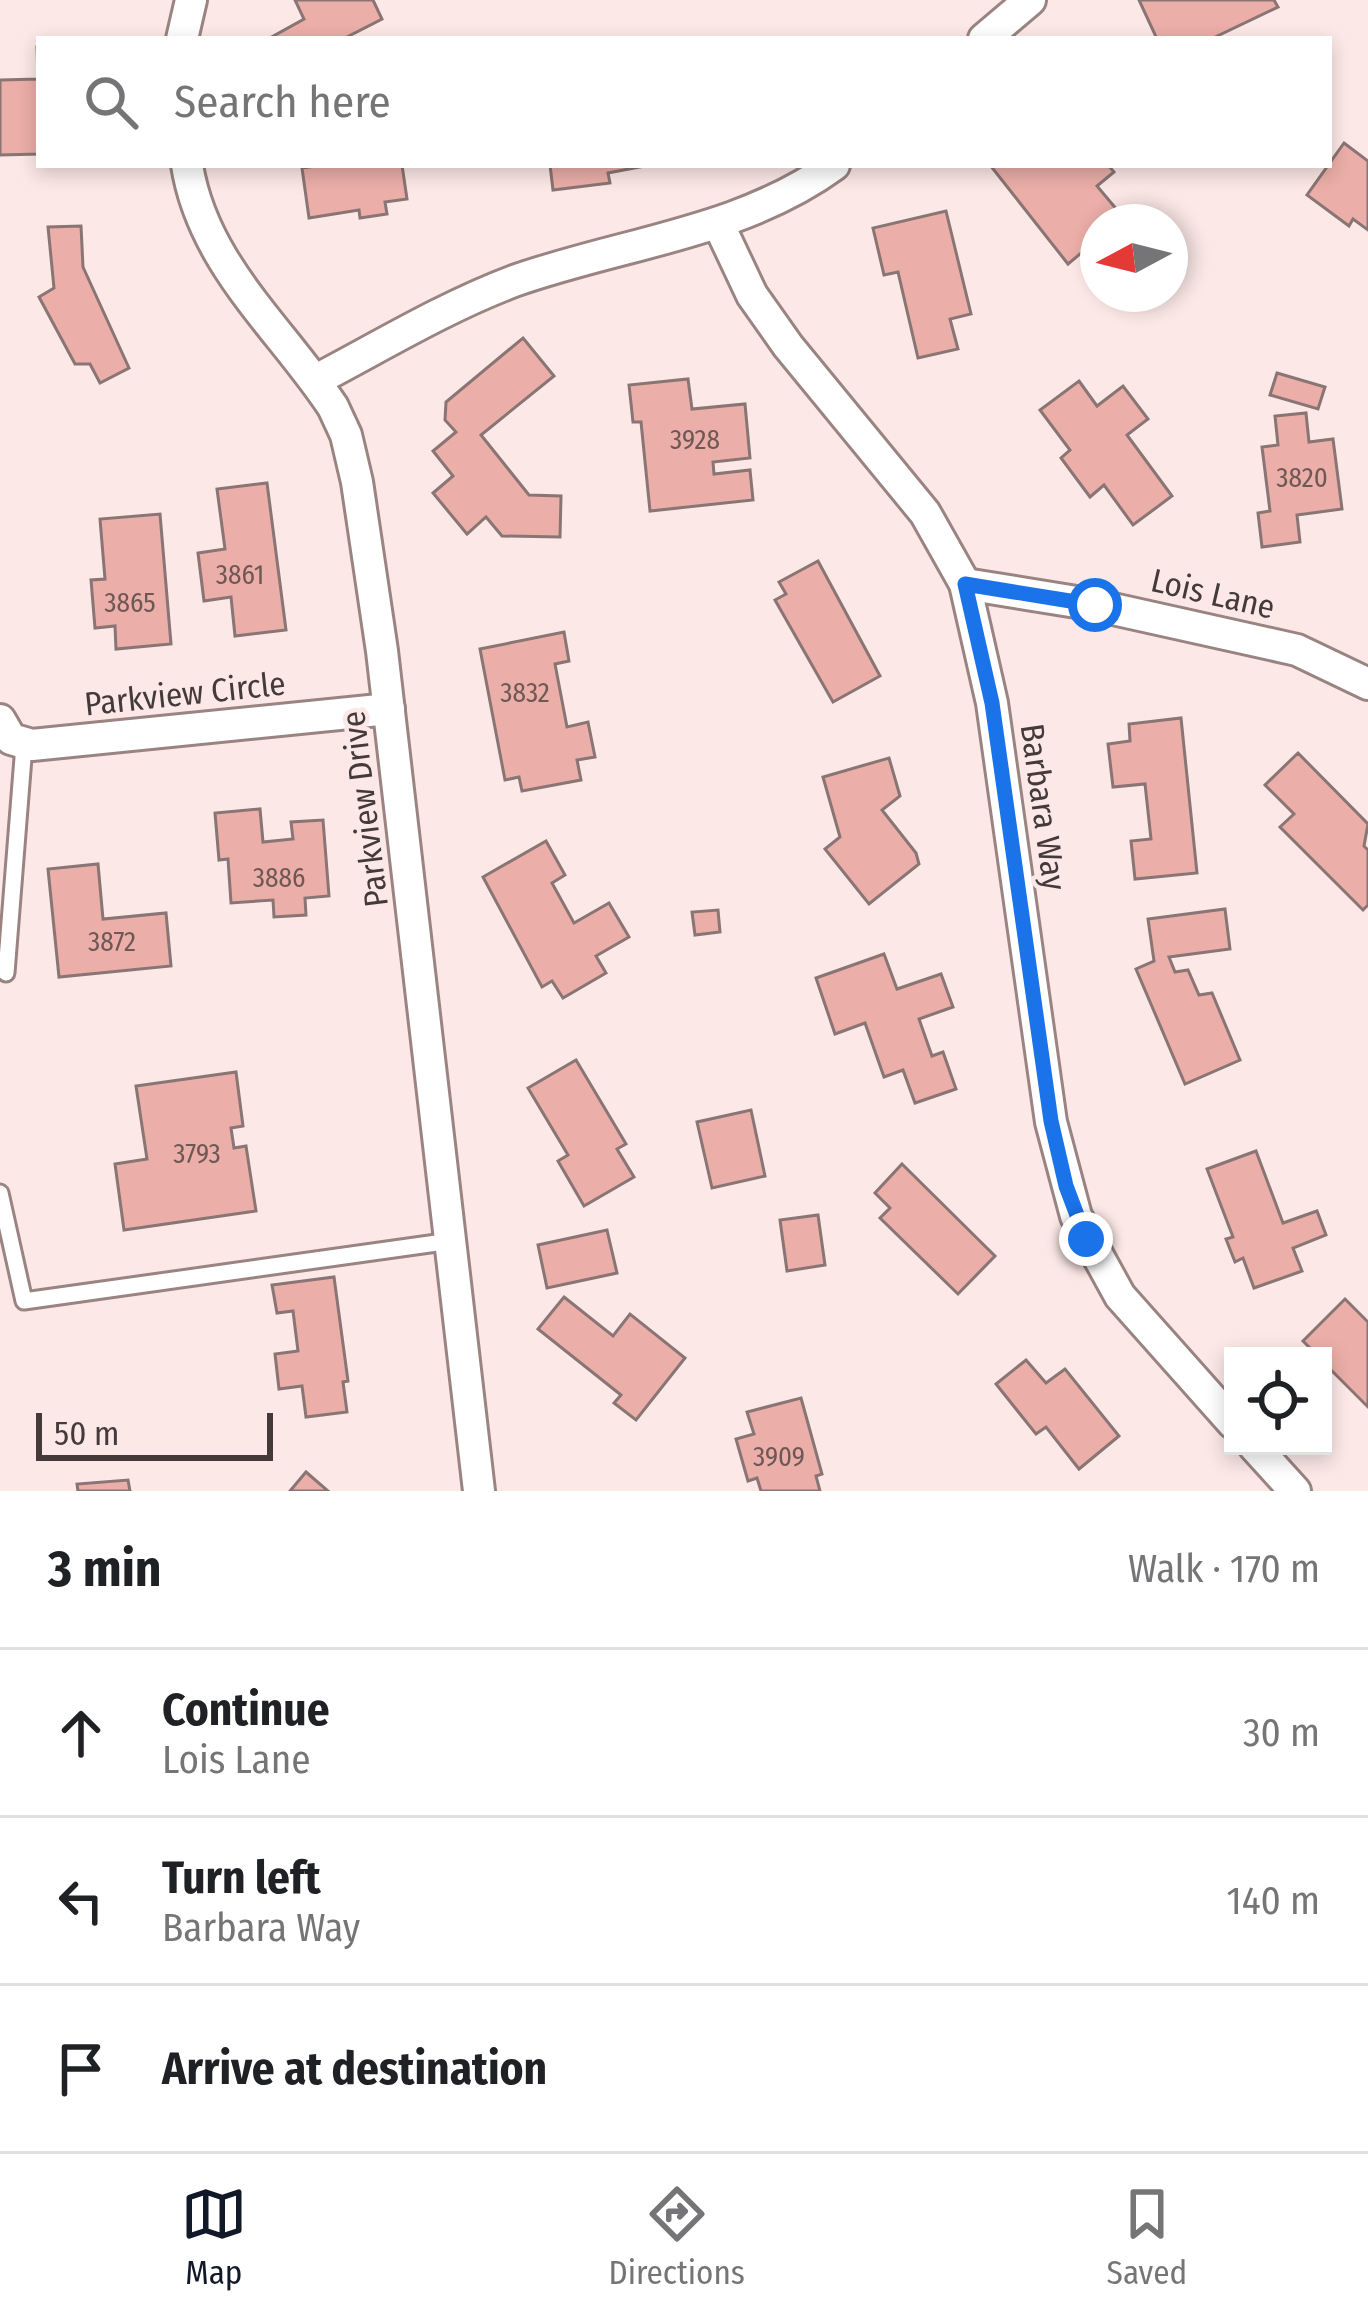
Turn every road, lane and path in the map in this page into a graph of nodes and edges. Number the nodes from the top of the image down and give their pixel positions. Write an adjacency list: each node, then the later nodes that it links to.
1 (191, 0): 3 (street)
2 (1030, 0): 4 (street)
3 (183, 36)
4 (988, 36)
5 (188, 168): 8 (street, Parkview Drive)
6 (829, 168): 7 (street)
7 (718, 223): 8 (street); 9 (street, Barbara Way)
8 (316, 380): 11 (street, Parkview Drive)
9 (965, 584): 10 (street, Lois Lane); 17 (street, Barbara Way)
10 (1368, 684)
11 (389, 709): 13 (street, Parkview Circle); 16 (street, Parkview Drive)
12 (0, 720): 13 (street)
13 (25, 745): 14 (lane)
14 (6, 973)
15 (0, 1193): 16 (lane)
16 (451, 1241): 19 (street, Parkview Drive)
17 (1224, 1413)
18 (1262, 1455): 20 (street)
19 (479, 1491)
20 (1295, 1491)

